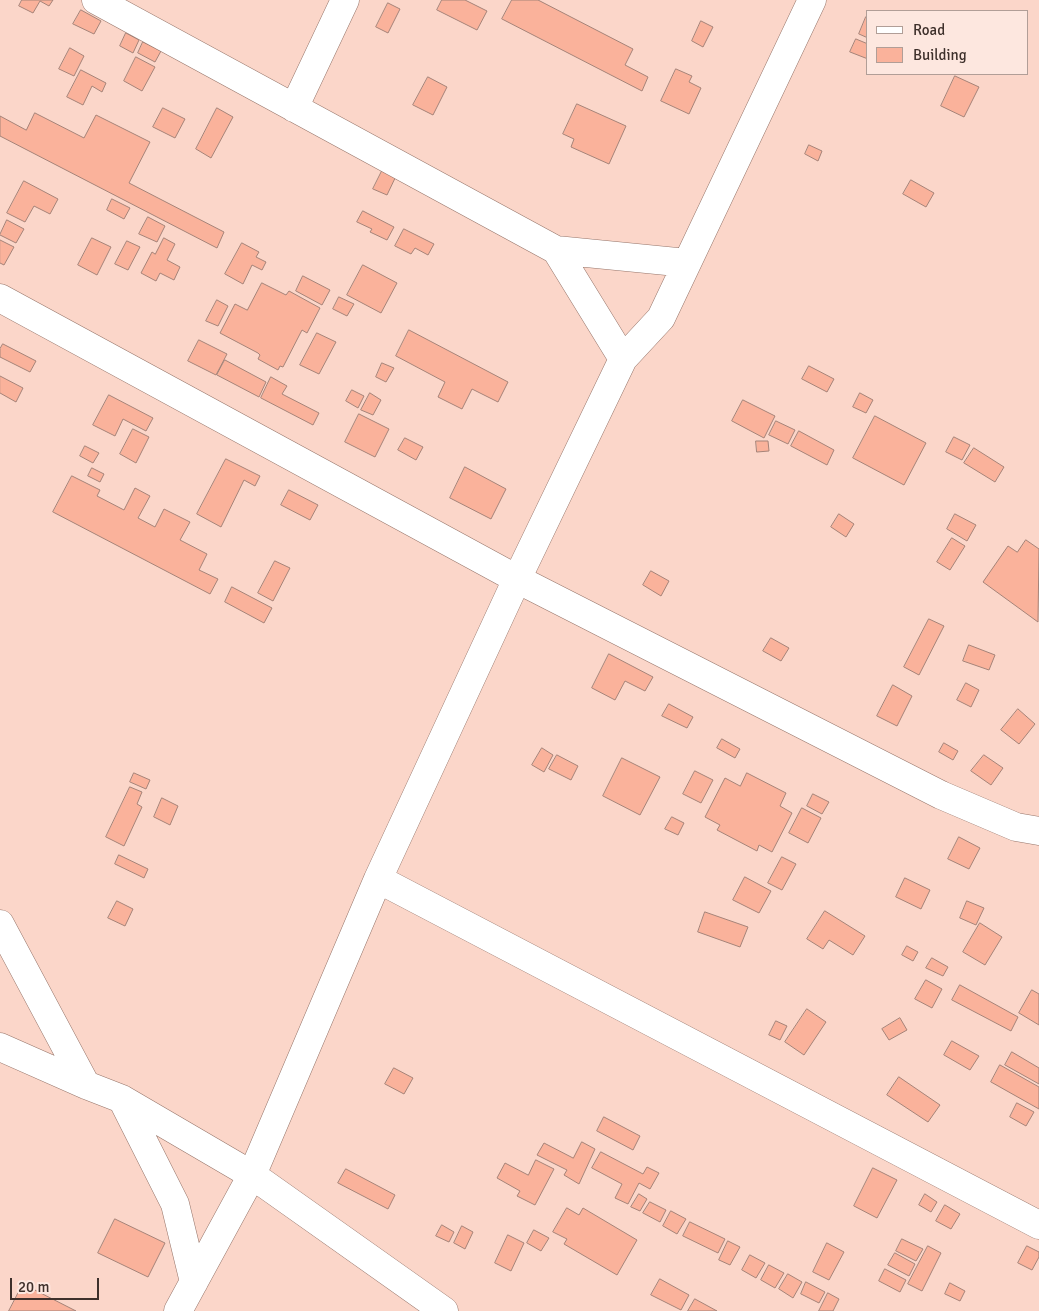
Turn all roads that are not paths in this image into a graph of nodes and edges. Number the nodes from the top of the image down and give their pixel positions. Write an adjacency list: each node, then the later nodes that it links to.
1 (96, 0): 4 (street)
2 (345, 0): 4 (street)
3 (812, 0): 6 (street)
4 (294, 108): 5 (street)
5 (556, 250): 6 (street); 8 (street)
6 (687, 263): 8 (street)
7 (0, 298): 9 (street)
8 (623, 359): 9 (street)
9 (517, 579): 10 (street); 11 (street)
10 (1039, 831)
11 (378, 879): 16 (street); 17 (street)
12 (0, 924): 14 (street)
13 (0, 1047): 14 (street)
14 (86, 1085): 15 (street)
15 (122, 1099): 16 (street); 18 (street)
16 (252, 1175): 18 (street); 20 (street)
17 (1039, 1225)
18 (194, 1282): 19 (street)
19 (178, 1311)
20 (444, 1311)

